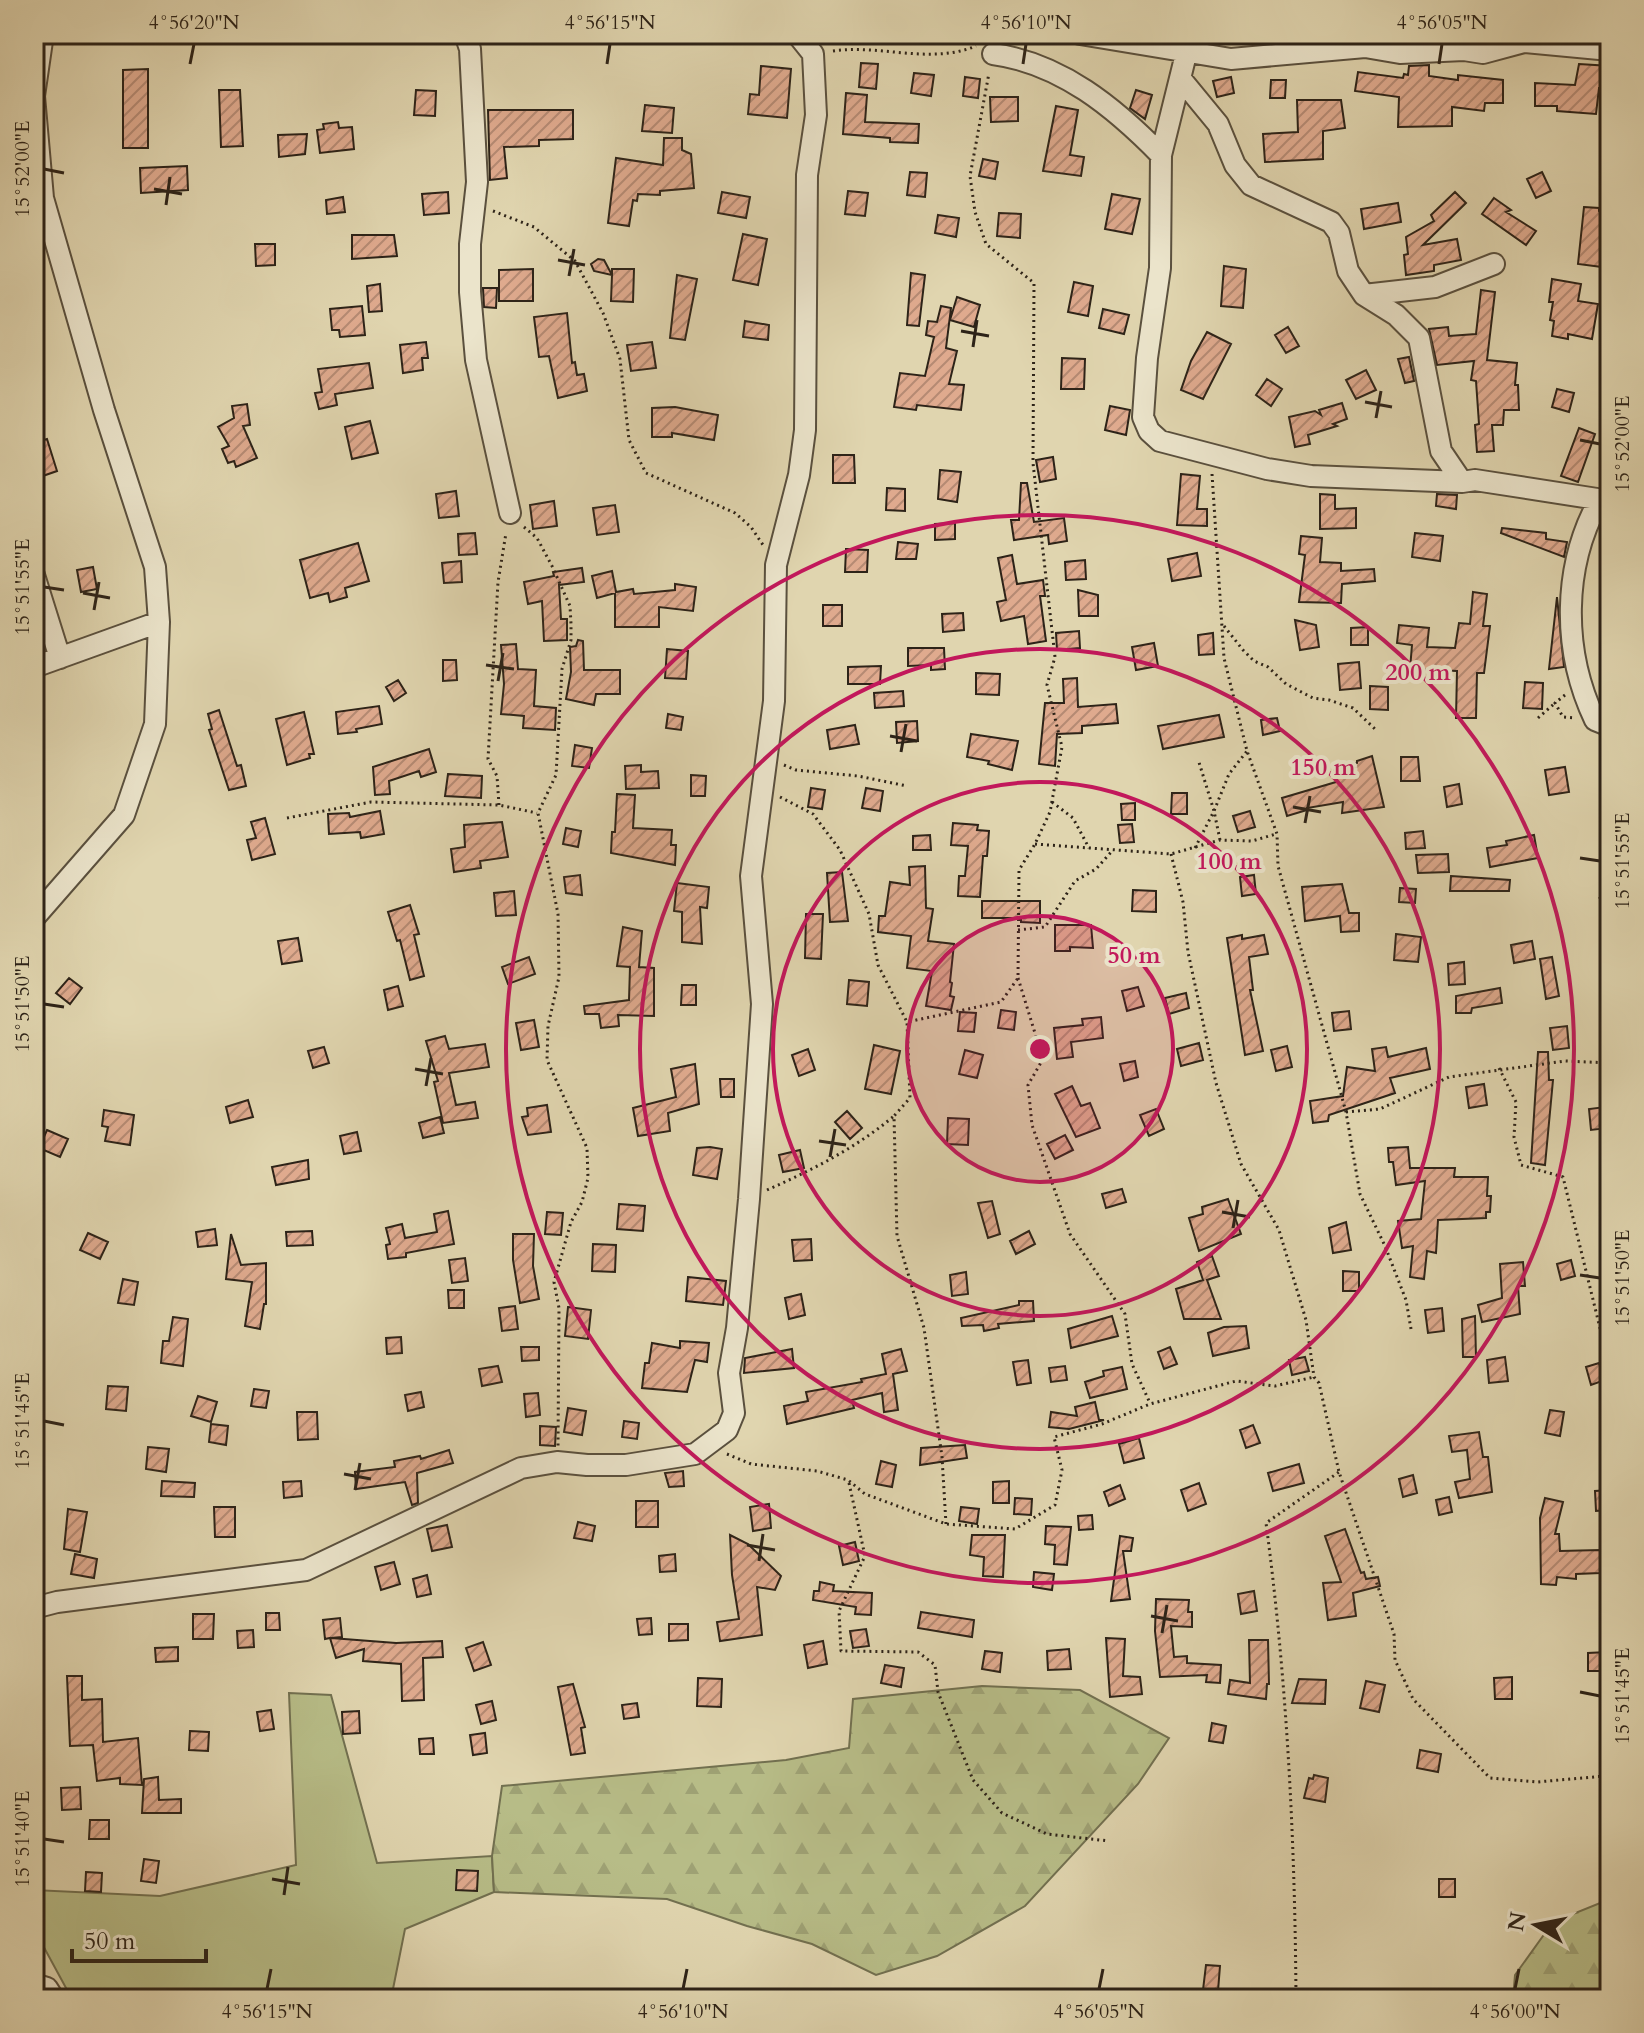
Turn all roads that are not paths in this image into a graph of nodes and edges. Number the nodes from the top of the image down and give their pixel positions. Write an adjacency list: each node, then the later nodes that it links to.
1 (43, 34): 10 (street)
2 (465, 34): 16 (street)
3 (797, 34): 23 (street)
4 (1080, 34): 5 (street)
5 (1188, 43): 6 (street); 9 (street)
6 (1403, 44): 7 (street)
7 (1610, 50)
8 (993, 54): 11 (street)
9 (1181, 79): 11 (street); 13 (street)
10 (34, 96): 18 (street)
11 (1161, 155): 14 (street)
12 (1494, 264): 13 (street)
13 (1364, 295): 14 (street)
14 (1462, 482): 15 (street)
15 (1605, 500): 21 (street)
16 (510, 513)
17 (34, 575): 19 (street)
18 (159, 622): 19 (street); 22 (street)
19 (60, 658): 20 (street)
20 (34, 667)
21 (1610, 726)
22 (34, 918)
23 (34, 1608)
24 (34, 1984): 25 (street)
25 (54, 1999)

